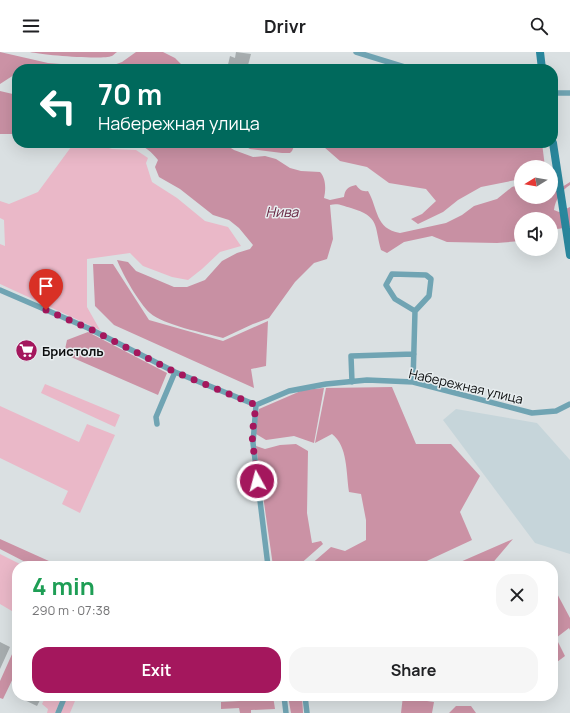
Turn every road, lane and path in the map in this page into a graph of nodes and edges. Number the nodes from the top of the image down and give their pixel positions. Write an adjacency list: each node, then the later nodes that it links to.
1 (356, 52): 3 (street)
2 (540, 52): 4 (main road)
3 (395, 64)
4 (541, 64)
5 (558, 93): 6 (street)
6 (570, 93)
7 (554, 148): 8 (main road)
8 (570, 255)
9 (0, 290): 12 (street)
10 (415, 311): 10 (street); 11 (street)
11 (414, 354): 13 (street); 14 (street)
12 (175, 372): 16 (street); 17 (street)
13 (352, 382): 14 (street, Набережная улица); 16 (street, Набережная улица)
14 (413, 382): 15 (street, Набережная улица)
15 (570, 404)
16 (256, 405): 18 (street)
17 (157, 424)
18 (267, 561)
19 (63, 701): 22 (street)
20 (285, 701): 23 (street)
21 (306, 701): 24 (street)
22 (58, 713)
23 (286, 713)
24 (307, 713)

